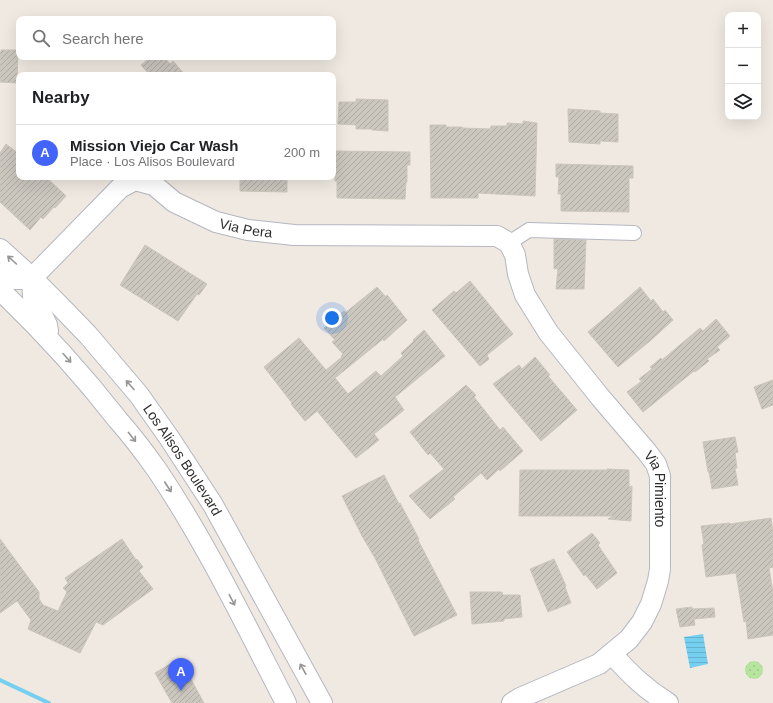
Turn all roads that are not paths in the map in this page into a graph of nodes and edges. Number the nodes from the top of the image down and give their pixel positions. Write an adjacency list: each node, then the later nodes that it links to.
1 (634, 233): 2 (street)
2 (509, 243): 5 (street, Via Pera); 8 (street, Via Pimiento)
3 (0, 249): 5 (street, Los Alisos Boulevard, one-way to 3)
4 (0, 273): 5 (street)
5 (32, 278): 7 (street); 10 (street, Los Alisos Boulevard, one-way to 5)
6 (0, 290): 7 (street, Los Alisos Boulevard)
7 (50, 340): 9 (street, Los Alisos Boulevard, one-way to 9)
8 (612, 654): 11 (street, Via Pimiento); 12 (street)
9 (286, 703)
10 (322, 703)
11 (512, 703)
12 (668, 703)

